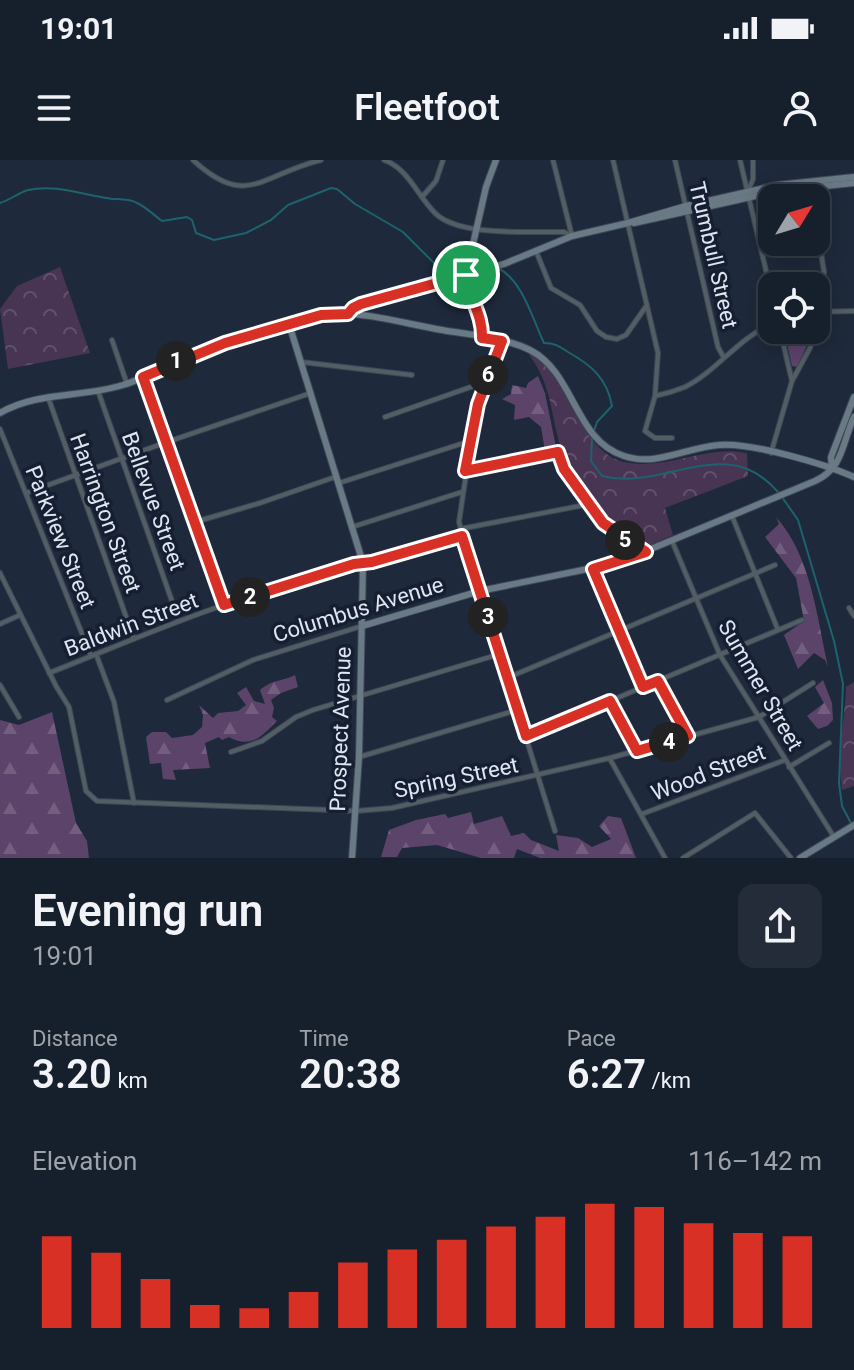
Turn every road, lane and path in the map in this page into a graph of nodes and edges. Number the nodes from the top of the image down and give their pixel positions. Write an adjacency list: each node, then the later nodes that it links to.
1 (193, 160): 11 (street)
2 (321, 160): 11 (street)
3 (384, 160): 15 (street)
4 (443, 160): 15 (street)
5 (496, 160): 18 (street)
6 (553, 160): 19 (street)
7 (613, 160): 17 (street)
8 (675, 160): 16 (street, Trumbull Street)
9 (740, 160): 14 (street)
10 (753, 160): 14 (street)
11 (298, 162)
12 (854, 180): 13 (street)
13 (808, 183): 14 (street)
14 (748, 195): 16 (street); 22 (street)
15 (422, 197): 18 (street)
16 (687, 209): 17 (street); 34 (street, Trumbull Street)
17 (628, 223): 19 (street); 23 (street)
18 (477, 229): 19 (street); 21 (street)
19 (572, 236): 20 (street)
20 (536, 251): 21 (street); 23 (street)
21 (467, 271): 26 (street); 29 (street)
22 (766, 272)
23 (648, 304): 43 (street)
24 (830, 311): 25 (street)
25 (854, 311)
26 (348, 314): 27 (street); 29 (street)
27 (289, 324): 35 (street, Prospect Avenue); 37 (street)
28 (758, 332): 34 (street)
29 (482, 338): 31 (street)
30 (112, 340): 40 (street)
31 (502, 341): 39 (street); 53 (street)
32 (783, 344): 38 (street)
33 (811, 344): 38 (street)
34 (723, 356): 43 (street)
35 (301, 362): 36 (street); 42 (street, Prospect Avenue)
36 (412, 375)
37 (143, 377): 40 (street); 52 (street)
38 (792, 381): 53 (street)
39 (485, 382): 47 (street); 51 (street)
40 (127, 384): 41 (street)
41 (98, 391): 44 (street); 54 (street, Bellevue Street)
42 (311, 393): 52 (street); 59 (street, Prospect Avenue)
43 (655, 396): 50 (street)
44 (48, 397): 46 (street); 57 (street, Harrington Street)
45 (854, 397): 48 (street)
46 (0, 413)
47 (385, 417)
48 (849, 420): 55 (street)
49 (0, 429): 61 (street, Parkview Street)
50 (672, 438)
51 (470, 441): 56 (street); 59 (street)
52 (167, 442): 54 (street); 64 (street)
53 (771, 453): 55 (street)
54 (121, 458): 57 (street); 82 (street, Bellevue Street)
55 (832, 469): 58 (street); 63 (street, Columbus Avenue)
56 (465, 471): 60 (street); 62 (street)
57 (76, 475): 61 (street); 87 (street, Harrington Street)
58 (854, 477)
59 (338, 479): 64 (street); 65 (street, Prospect Avenue)
60 (462, 492): 65 (street); 66 (street)
61 (26, 493): 89 (street, Parkview Street)
62 (590, 504): 66 (street); 69 (street)
63 (732, 516): 68 (street, Columbus Avenue); 74 (street)
64 (195, 522): 77 (street)
65 (352, 527): 70 (street, Prospect Avenue)
66 (460, 529): 67 (street)
67 (462, 536): 70 (street, Baldwin Street); 75 (street)
68 (672, 541): 69 (street, Columbus Avenue); 76 (street, Summer Street)
69 (646, 552): 72 (street, Columbus Avenue)
70 (363, 563): 77 (street, Baldwin Street); 84 (street, Prospect Avenue)
71 (775, 565): 74 (street)
72 (593, 569): 75 (street, Columbus Avenue); 86 (street)
73 (0, 573): 79 (street)
74 (756, 573): 76 (street); 85 (street)
75 (480, 591): 84 (street, Columbus Avenue); 88 (street)
76 (696, 598): 86 (street); 90 (street, Summer Street)
77 (224, 605): 82 (street, Baldwin Street)
78 (849, 608): 80 (street)
79 (20, 614): 83 (street); 91 (street)
80 (854, 616)
81 (802, 620): 85 (street)
82 (179, 621): 87 (street, Baldwin Street)
83 (0, 624)
84 (362, 626): 97 (street, Prospect Avenue); 98 (street, Columbus Avenue)
85 (778, 630): 90 (street)
86 (619, 631): 92 (street); 96 (street)
87 (134, 639): 89 (street, Baldwin Street)
88 (500, 654): 92 (street); 97 (street)
89 (94, 655): 91 (street, Baldwin Street); 113 (street, Parkview Street)
90 (720, 655): 93 (street); 102 (street, Summer Street)
91 (49, 673): 113 (street, Spring Street)
92 (507, 678): 100 (street)
93 (658, 681): 96 (street); 104 (street)
94 (813, 683): 102 (street, Spring Street)
95 (0, 686): 101 (street)
96 (643, 687): 99 (street)
97 (361, 695): 107 (street); 108 (street, Prospect Avenue)
98 (167, 700)
99 (610, 701): 103 (street); 106 (street)
100 (517, 710): 103 (street); 108 (street)
101 (19, 717)
102 (759, 717): 104 (street, Spring Street); 110 (street, Summer Street)
103 (526, 736): 112 (street)
104 (688, 736): 106 (street, Spring Street)
105 (829, 743): 111 (street)
106 (637, 751): 109 (street, Spring Street)
107 (231, 752)
108 (359, 757): 114 (street, Prospect Avenue)
109 (610, 758): 112 (street, Spring Street); 115 (street)
110 (785, 760): 111 (street, Summer Street); 115 (street, Wood Street)
111 (789, 767): 118 (street, Summer Street)
112 (538, 775): 114 (street, Spring Street); 117 (street)
113 (134, 803): 114 (street, Spring Street)
114 (356, 811): 119 (street, Prospect Avenue)
115 (642, 814): 120 (street)
116 (854, 825): 118 (street)
117 (555, 831)
118 (834, 837): 123 (street)
119 (352, 858)
120 (665, 858)
121 (683, 858): 122 (street)
122 (791, 858)
123 (800, 858)

